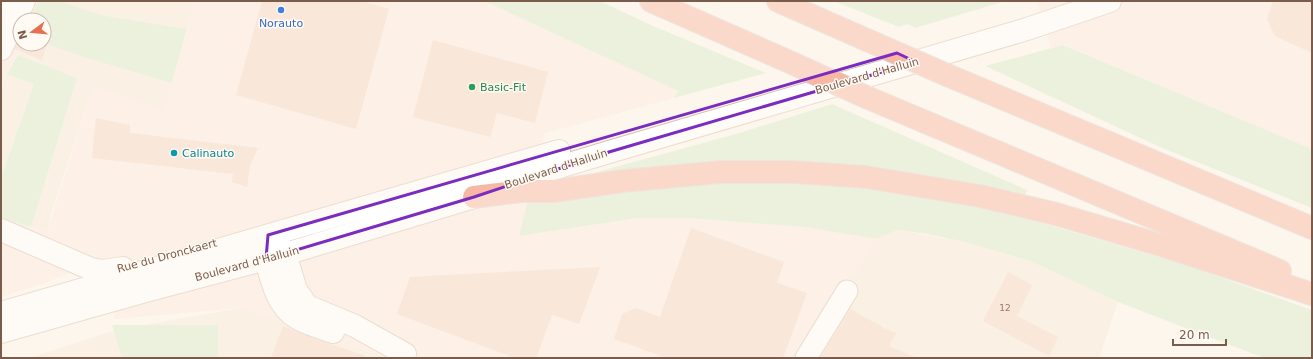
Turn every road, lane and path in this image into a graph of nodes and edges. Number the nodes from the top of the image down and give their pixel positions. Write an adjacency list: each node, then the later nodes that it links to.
1 (5, 1): 7 (main road)
2 (24, 1): 8 (main road)
3 (651, 1): 14 (highway, bridge)
4 (778, 1): 10 (highway, bridge)
5 (1070, 1): 12 (main road, Boulevard d'Halluin)
6 (1110, 1): 9 (main road, Boulevard d'Halluin)
7 (1, 10)
8 (1, 49)
9 (474, 197): 13 (main road, Boulevard d'Halluin); 16 (highway)
10 (1312, 228)
11 (1, 230): 12 (main road, Rue du Dronckaert)
12 (268, 235): 13 (main road); 17 (main road, Boulevard d'Halluin)
13 (276, 256): 18 (main road, Boulevard d'Halluin); 19 (main road)
14 (1312, 283)
15 (847, 290): 20 (street)
16 (1312, 294)
17 (1, 313)
18 (1, 332)
19 (411, 356)
20 (806, 358)

